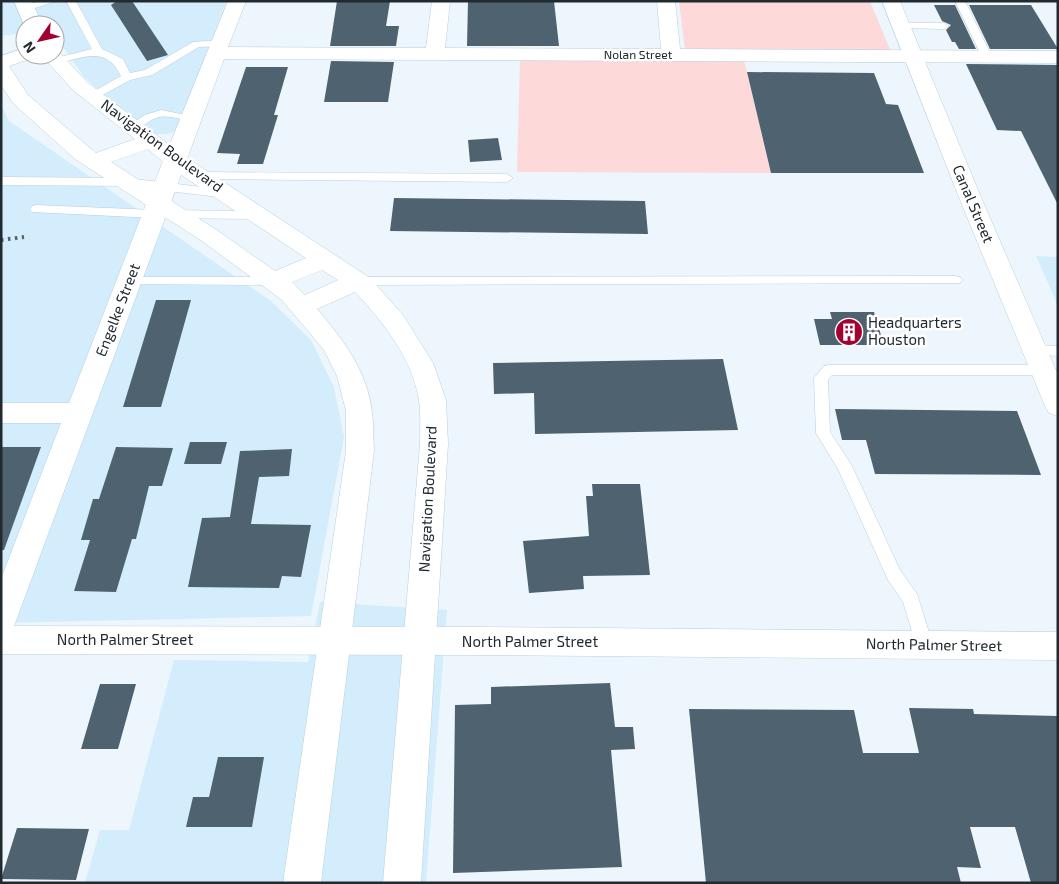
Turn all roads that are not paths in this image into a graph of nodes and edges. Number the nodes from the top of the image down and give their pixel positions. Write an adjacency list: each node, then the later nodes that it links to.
1 (51, 1): 8 (lane)
2 (71, 1): 16 (lane)
3 (237, 1): 15 (street, Engelke Street)
4 (441, 1): 17 (street)
5 (666, 1): 18 (street)
6 (891, 1): 9 (street, Canal Street)
7 (960, 1): 12 (lane)
8 (25, 5)
9 (902, 26): 10 (lane); 21 (street, Canal Street)
10 (944, 26)
11 (959, 26): 12 (lane)
12 (972, 26): 22 (lane)
13 (15, 41): 14 (street)
14 (1, 44)
15 (219, 48): 17 (street, Nolan Street); 27 (lane); 29 (street, Engelke Street)
16 (98, 51): 19 (lane); 27 (lane)
17 (435, 54): 18 (street, Nolan Street)
18 (671, 55): 21 (street, Nolan Street)
19 (65, 56)
20 (15, 57): 24 (street)
21 (914, 57): 22 (street, Nolan Street); 47 (street, Canal Street)
22 (987, 57): 23 (street, Nolan Street)
23 (1058, 57)
24 (1, 62)
25 (61, 65): 28 (street, Navigation Boulevard)
26 (1, 69): 32 (street)
27 (127, 77): 28 (lane)
28 (93, 96): 30 (street, Navigation Boulevard)
29 (192, 119): 30 (lane); 31 (street, Engelke Street)
30 (142, 134): 31 (street, Navigation Boulevard); 32 (street)
31 (176, 160): 33 (street, Navigation Boulevard); 38 (street, Engelke Street)
32 (94, 161): 36 (street)
33 (198, 176): 34 (lane); 37 (street, Navigation Boulevard)
34 (507, 178)
35 (1, 181): 36 (lane)
36 (126, 182): 38 (street)
37 (228, 195): 38 (lane); 40 (street, Navigation Boulevard)
38 (164, 205): 39 (lane); 40 (lane); 43 (street, Engelke Street); 44 (street)
39 (36, 209)
40 (258, 214): 41 (street, Navigation Boulevard)
41 (326, 259): 44 (street); 45 (street, Navigation Boulevard)
42 (955, 280): 45 (lane)
43 (129, 281): 44 (lane); 52 (street, Engelke Street)
44 (273, 281): 46 (street)
45 (358, 281): 46 (street); 56 (street, Navigation Boulevard)
46 (302, 306): 55 (street)
47 (1034, 350): 48 (lane); 49 (street, Canal Street)
48 (1058, 350)
49 (1043, 370): 50 (street, Canal Street); 57 (lane)
50 (1058, 406)
51 (1, 413): 52 (street)
52 (79, 413): 53 (street, Engelke Street)
53 (1, 620)
54 (1, 640): 55 (street, North Palmer Street)
55 (336, 641): 56 (street, North Palmer Street); 59 (street)
56 (420, 641): 57 (street, North Palmer Street); 60 (street, Navigation Boulevard)
57 (924, 645): 58 (street, North Palmer Street)
58 (1058, 646)
59 (302, 883)
60 (402, 883)

